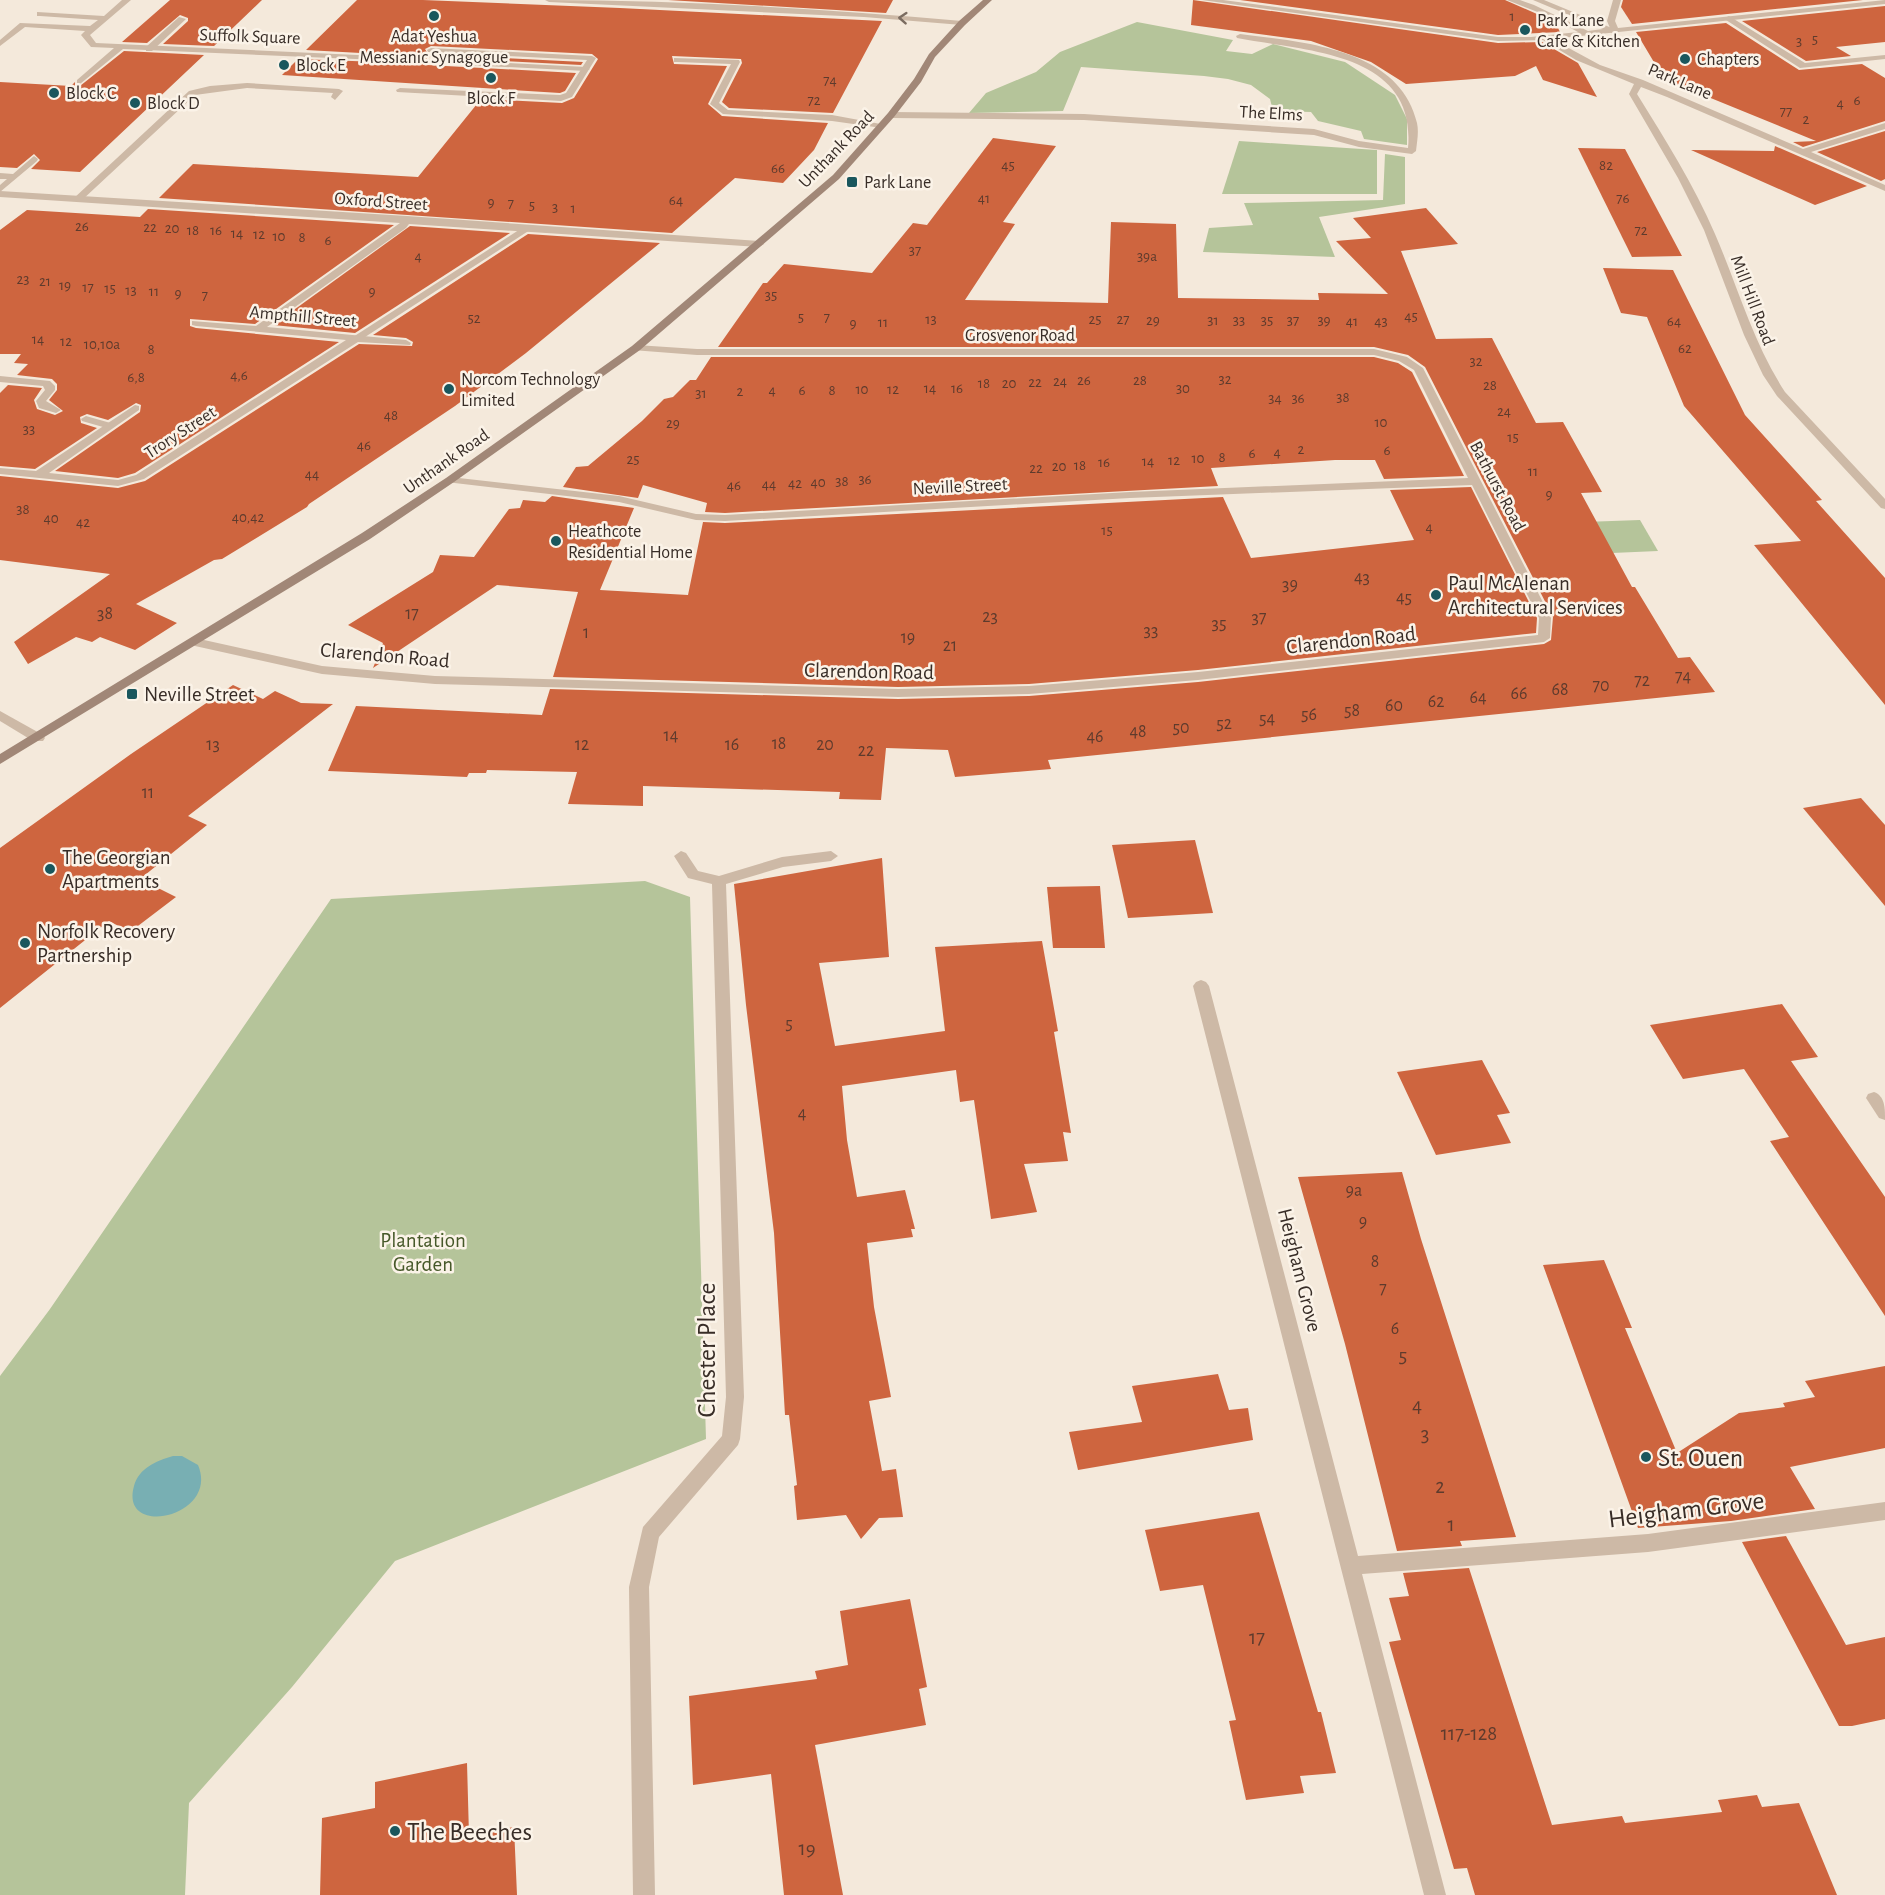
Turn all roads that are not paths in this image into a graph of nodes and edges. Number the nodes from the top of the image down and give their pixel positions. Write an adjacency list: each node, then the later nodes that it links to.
1 (127, 0): 10 (street)
2 (549, 0): 13 (street, one-way to 2)
3 (988, 0): 13 (street, Unthank Road)
4 (1206, 0): 19 (street)
5 (1510, 0): 16 (street)
6 (1537, 0): 15 (street)
7 (1617, 0): 15 (street)
8 (1885, 2): 11 (street)
9 (40, 14): 10 (street)
10 (106, 18): 14 (street)
11 (1730, 18): 15 (street); 25 (street)
12 (182, 19): 23 (street)
13 (962, 23): 34 (street, Unthank Road)
14 (94, 29): 20 (street); 21 (street, Suffolk Square)
15 (1615, 31): 16 (street)
16 (1588, 34): 19 (street)
17 (1240, 36): 18 (street, The Elms)
18 (1253, 38): 22 (street); 34 (street, The Elms)
19 (1546, 39): 31 (street, Park Lane)
20 (0, 44)
21 (120, 47): 23 (street, Suffolk Square); 30 (street)
22 (1246, 48)
23 (149, 49): 26 (street, Suffolk Square)
24 (431, 50): 29 (street)
25 (1885, 57)
26 (380, 58)
27 (677, 60): 35 (street)
28 (430, 61): 29 (street)
29 (586, 69): 32 (street)
30 (80, 82)
31 (1640, 82): 37 (street, Park Lane); 62 (street, Mill Hill Road)
32 (400, 90)
33 (335, 97): 43 (street)
34 (891, 115): 35 (street, Unthank Road)
35 (882, 125): 46 (street, Unthank Road)
36 (1885, 126): 37 (street)
37 (1802, 152): 41 (street, Park Lane)
38 (34, 159): 40 (street)
39 (0, 176): 40 (street)
40 (15, 177): 42 (street)
41 (1885, 188)
42 (0, 191): 43 (street, Oxford Street)
43 (78, 199): 44 (street, Oxford Street)
44 (407, 219): 45 (street, Oxford Street); 48 (street)
45 (528, 228): 46 (street, Oxford Street); 49 (street, Trory Street)
46 (759, 244): 51 (street, Unthank Road)
47 (196, 323): 48 (street, Ampthill Street)
48 (259, 328): 49 (street, Ampthill Street)
49 (358, 337): 50 (street, Ampthill Street); 59 (street, Trory Street)
50 (406, 343)
51 (636, 348): 52 (street, Grosvenor Road); 60 (street, Unthank Road)
52 (1403, 359): 61 (street, Bathurst Road)
53 (0, 379): 55 (street)
54 (135, 408): 57 (street)
55 (56, 410)
56 (86, 419): 57 (street)
57 (110, 426): 59 (street)
58 (0, 471): 59 (street, Trory Street)
59 (40, 474)
60 (450, 480): 61 (street, Neville Street); 64 (street, Unthank Road)
61 (1475, 481): 63 (street, Bathurst Road)
62 (1885, 506)
63 (1544, 638): 64 (street, Clarendon Road)
64 (195, 642): 66 (street, Unthank Road)
65 (0, 715): 66 (street)
66 (38, 738): 67 (street, Unthank Road)
67 (0, 760)
68 (681, 856): 70 (street)
69 (831, 856): 70 (street)
70 (719, 881): 76 (street, Chester Place)
71 (1202, 986): 75 (street, Heigham Grove)
72 (1874, 1098): 73 (street)
73 (1885, 1114)
74 (1885, 1511): 75 (street, Heigham Grove)
75 (1350, 1566): 77 (street, Heigham Grove)
76 (644, 1895)
77 (1435, 1895)

